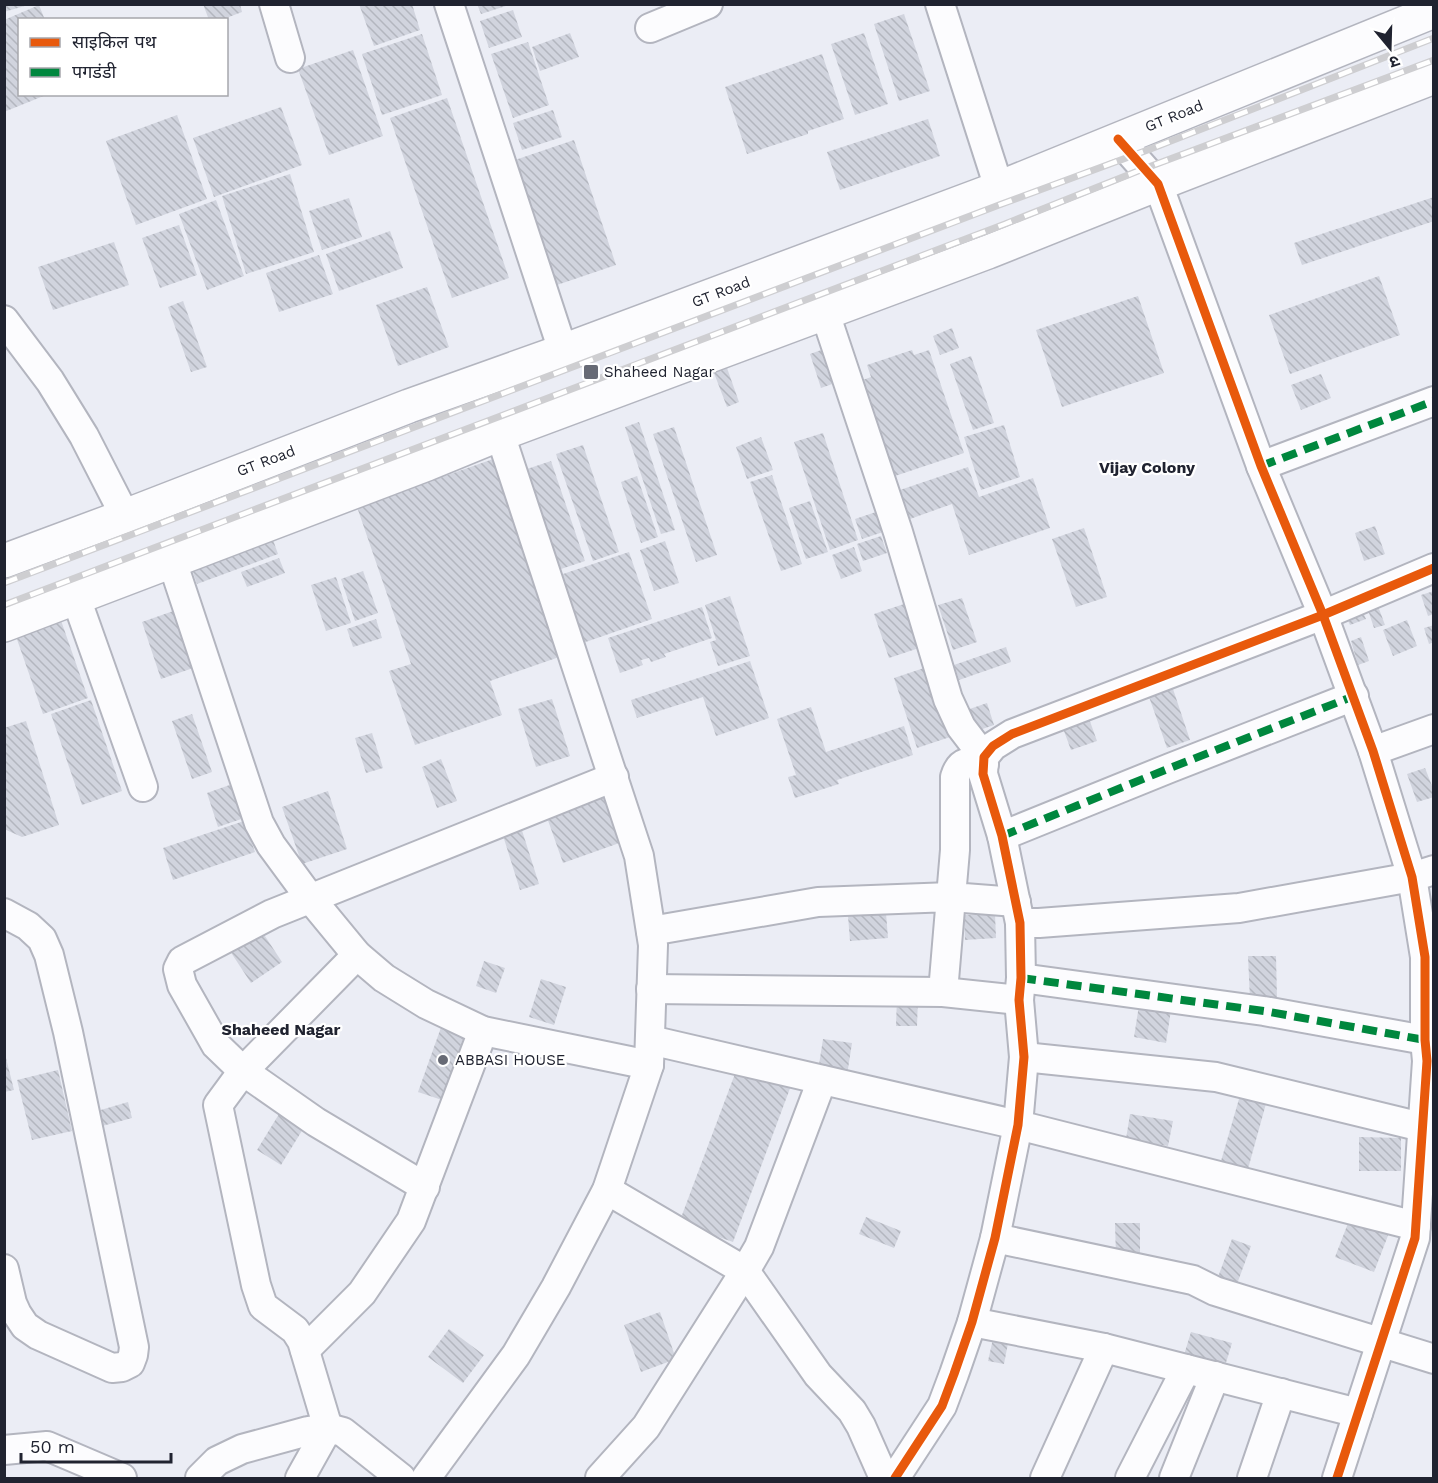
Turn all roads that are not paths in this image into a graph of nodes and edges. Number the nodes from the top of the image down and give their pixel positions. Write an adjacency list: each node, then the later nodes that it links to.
1 (274, 4): 7 (street)
2 (449, 4): 14 (street)
3 (708, 4): 6 (street)
4 (940, 4): 11 (street)
5 (1434, 11): 9 (highway, GT Road)
6 (650, 28)
7 (290, 58)
8 (1434, 77): 10 (highway)
9 (1118, 139): 10 (street); 11 (highway, GT Road)
10 (1158, 184): 12 (highway); 17 (street)
11 (999, 188): 14 (highway, GT Road)
12 (825, 313): 16 (highway); 28 (street)
13 (4, 320): 18 (street)
14 (563, 351): 18 (highway, GT Road)
15 (1434, 401): 17 (street)
16 (500, 434): 20 (highway); 29 (street)
17 (1260, 466): 23 (street)
18 (125, 516): 19 (highway, GT Road)
19 (4, 561)
20 (172, 561): 22 (highway); 34 (street)
21 (1434, 568): 23 (street)
22 (76, 598): 24 (highway); 30 (street)
23 (1323, 615): 25 (street); 28 (street)
24 (4, 624)
25 (1354, 696): 27 (street); 31 (street)
26 (1434, 729): 27 (street)
27 (1373, 751): 32 (street)
28 (984, 760): 31 (street); 33 (street)
29 (614, 777): 34 (street); 37 (street)
30 (142, 787)
31 (1002, 836): 35 (street)
32 (1423, 873): 35 (street); 44 (street)
33 (951, 897): 35 (street); 37 (street); 41 (street)
34 (310, 898): 38 (street); 46 (street)
35 (1018, 912): 39 (street)
36 (4, 913): 54 (street)
37 (651, 931): 40 (street)
38 (357, 955): 42 (street); 46 (street)
39 (1020, 988): 41 (street); 44 (street); 45 (street)
40 (651, 989): 41 (street); 43 (street)
41 (943, 992)
42 (483, 1031): 43 (street); 50 (street)
43 (649, 1053): 47 (street); 51 (street)
44 (1429, 1053): 49 (street)
45 (1024, 1057): 48 (street); 49 (street)
46 (243, 1071): 50 (street); 59 (street)
47 (822, 1080): 48 (street); 55 (street)
48 (1017, 1125): 52 (street); 53 (street)
49 (1428, 1129): 52 (street)
50 (425, 1187): 59 (street)
51 (607, 1190): 55 (street); 71 (street)
52 (1422, 1235): 57 (street)
53 (995, 1238): 56 (street); 57 (street)
54 (4, 1269)
55 (746, 1271): 72 (street); 73 (street)
56 (972, 1322): 58 (street); 74 (street)
57 (1381, 1343): 60 (street); 64 (street)
58 (1104, 1348): 61 (street); 75 (street)
59 (305, 1350): 65 (street)
60 (1434, 1359)
61 (1186, 1369): 62 (street); 76 (street)
62 (1215, 1376): 63 (street); 77 (street)
63 (1281, 1393): 64 (street); 78 (street)
64 (1358, 1413): 79 (street)
65 (328, 1428): 68 (street); 69 (street); 70 (street)
66 (4, 1450): 67 (street)
67 (122, 1479)
68 (200, 1479)
69 (300, 1479)
70 (401, 1479)
71 (426, 1479)
72 (600, 1479)
73 (884, 1479)
74 (895, 1479)
75 (1045, 1479)
76 (1130, 1479)
77 (1174, 1479)
78 (1252, 1479)
79 (1337, 1479)

